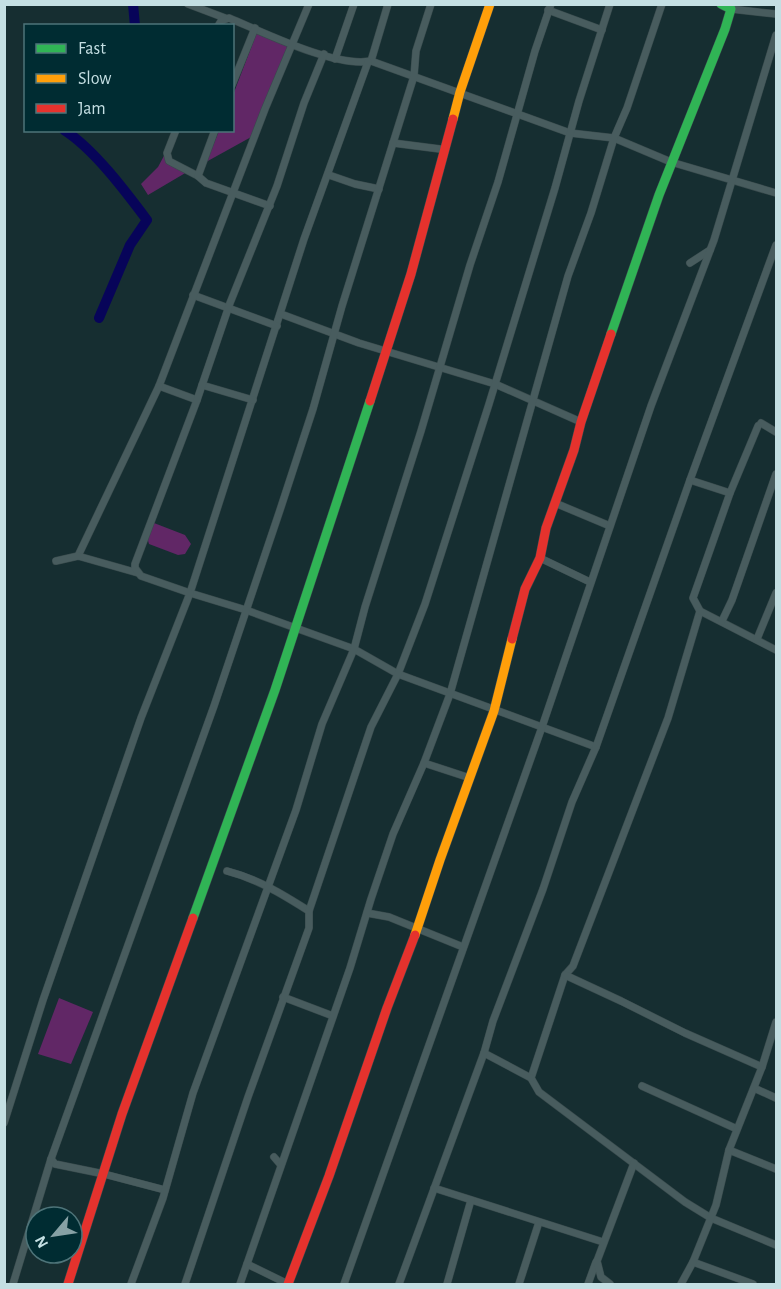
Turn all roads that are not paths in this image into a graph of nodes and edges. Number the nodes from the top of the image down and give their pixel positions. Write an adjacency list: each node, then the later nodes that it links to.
1 (188, 4): 13 (street)
2 (309, 4): 18 (street)
3 (354, 4): 20 (street)
4 (388, 4): 21 (street)
5 (431, 4): 22 (street)
6 (490, 4): 24 (street)
7 (610, 4): 16 (street)
8 (662, 4): 29 (street)
9 (721, 4): 11 (street)
10 (549, 7): 16 (street); 25 (street)
11 (731, 7): 12 (street); 32 (street)
12 (777, 14)
13 (225, 18): 14 (street); 15 (street)
14 (220, 24)
15 (255, 28): 18 (street); 23 (street)
16 (602, 30): 28 (street)
17 (777, 35): 35 (street)
18 (292, 44): 19 (street); 37 (street)
19 (324, 54): 20 (street); 39 (street)
20 (335, 58): 21 (street)
21 (370, 62): 22 (street); 33 (street)
22 (414, 76): 24 (street); 30 (street)
23 (234, 80)
24 (460, 92): 25 (street); 48 (street)
25 (519, 114): 28 (street); 49 (street)
26 (175, 132): 34 (street)
27 (214, 132): 34 (street)
28 (570, 133): 29 (street); 50 (street)
29 (614, 138): 32 (street); 55 (street)
30 (393, 143): 31 (street); 36 (street)
31 (440, 149)
32 (671, 162): 35 (street); 56 (street)
33 (329, 175): 36 (street); 45 (street)
34 (198, 176): 37 (street)
35 (733, 182): 38 (street); 41 (street)
36 (379, 189): 47 (street)
37 (232, 192): 39 (street); 43 (street)
38 (777, 193)
39 (270, 206): 44 (street)
40 (777, 245): 59 (street)
41 (710, 250): 42 (street); 62 (street)
42 (690, 263)
43 (193, 295): 44 (street); 52 (street)
44 (228, 308): 46 (street); 51 (street)
45 (281, 314): 46 (street); 47 (street)
46 (277, 326): 54 (street)
47 (334, 335): 48 (street); 70 (street)
48 (385, 351): 49 (street); 73 (street)
49 (440, 367): 50 (street); 75 (street)
50 (495, 384): 55 (street); 77 (street)
51 (202, 385): 53 (street); 54 (street)
52 (159, 386): 53 (street); 63 (street)
53 (197, 400): 66 (street)
54 (253, 400): 68 (street)
55 (532, 400): 56 (street); 78 (street)
56 (582, 422): 61 (street)
57 (777, 432): 60 (street)
58 (777, 474): 72 (street)
59 (690, 480): 60 (street); 81 (street)
60 (730, 493): 71 (street)
61 (555, 503): 62 (street); 64 (street)
62 (610, 525): 67 (street)
63 (78, 556): 65 (street); 66 (street)
64 (540, 558): 67 (street); 79 (street)
65 (57, 561)
66 (138, 573): 68 (street)
67 (590, 582): 80 (street)
68 (190, 593): 70 (street); 100 (street)
69 (777, 593): 74 (street)
70 (246, 610): 73 (street); 104 (street)
71 (700, 611): 72 (street); 90 (street)
72 (722, 621): 74 (street)
73 (295, 627): 75 (street); 108 (street)
74 (756, 639): 76 (street)
75 (354, 649): 77 (street); 85 (street)
76 (777, 650)
77 (398, 674): 78 (street); 86 (street)
78 (450, 694): 79 (street); 82 (street)
79 (495, 711): 80 (street); 83 (street)
80 (542, 727): 81 (street); 89 (street)
81 (596, 747): 94 (street)
82 (424, 763): 83 (street); 87 (street)
83 (470, 778): 88 (street)
84 (227, 871): 85 (street)
85 (267, 885): 86 (street); 110 (street)
86 (309, 910): 91 (street)
87 (367, 913): 88 (street); 92 (street)
88 (417, 930): 89 (street); 124 (street)
89 (464, 947): 125 (street)
90 (565, 975): 95 (street); 96 (street)
91 (283, 997): 92 (street); 122 (street)
92 (333, 1016): 106 (street)
93 (777, 1022): 95 (street)
94 (484, 1053): 96 (street); 109 (street)
95 (762, 1067): 98 (street)
96 (531, 1078): 105 (street)
97 (642, 1086): 101 (street)
98 (754, 1088): 99 (street); 101 (street)
99 (777, 1098)
100 (4, 1123)
101 (737, 1129): 102 (street)
102 (729, 1150): 107 (street); 112 (street)
103 (274, 1157): 106 (street)
104 (51, 1159): 108 (street); 119 (street)
105 (634, 1163): 112 (street); 114 (street)
106 (280, 1164): 118 (street)
107 (777, 1168)
108 (104, 1174): 110 (street); 120 (street)
109 (434, 1188): 111 (street); 126 (street)
110 (165, 1190): 121 (street)
111 (471, 1200): 113 (street); 127 (street)
112 (711, 1218): 115 (street); 117 (street)
113 (539, 1222): 114 (street); 128 (street)
114 (603, 1242): 116 (street)
115 (777, 1245)
116 (597, 1261): 129 (street); 130 (street)
117 (693, 1262): 131 (street); 132 (street)
118 (247, 1264): 123 (street); 124 (street)
119 (14, 1284)
120 (68, 1284)
121 (131, 1284)
122 (185, 1284)
123 (240, 1284)
124 (288, 1284)
125 (344, 1284)
126 (399, 1284)
127 (447, 1284)
128 (519, 1284)
129 (588, 1284)
130 (610, 1284)
131 (681, 1284)
132 (753, 1284)

